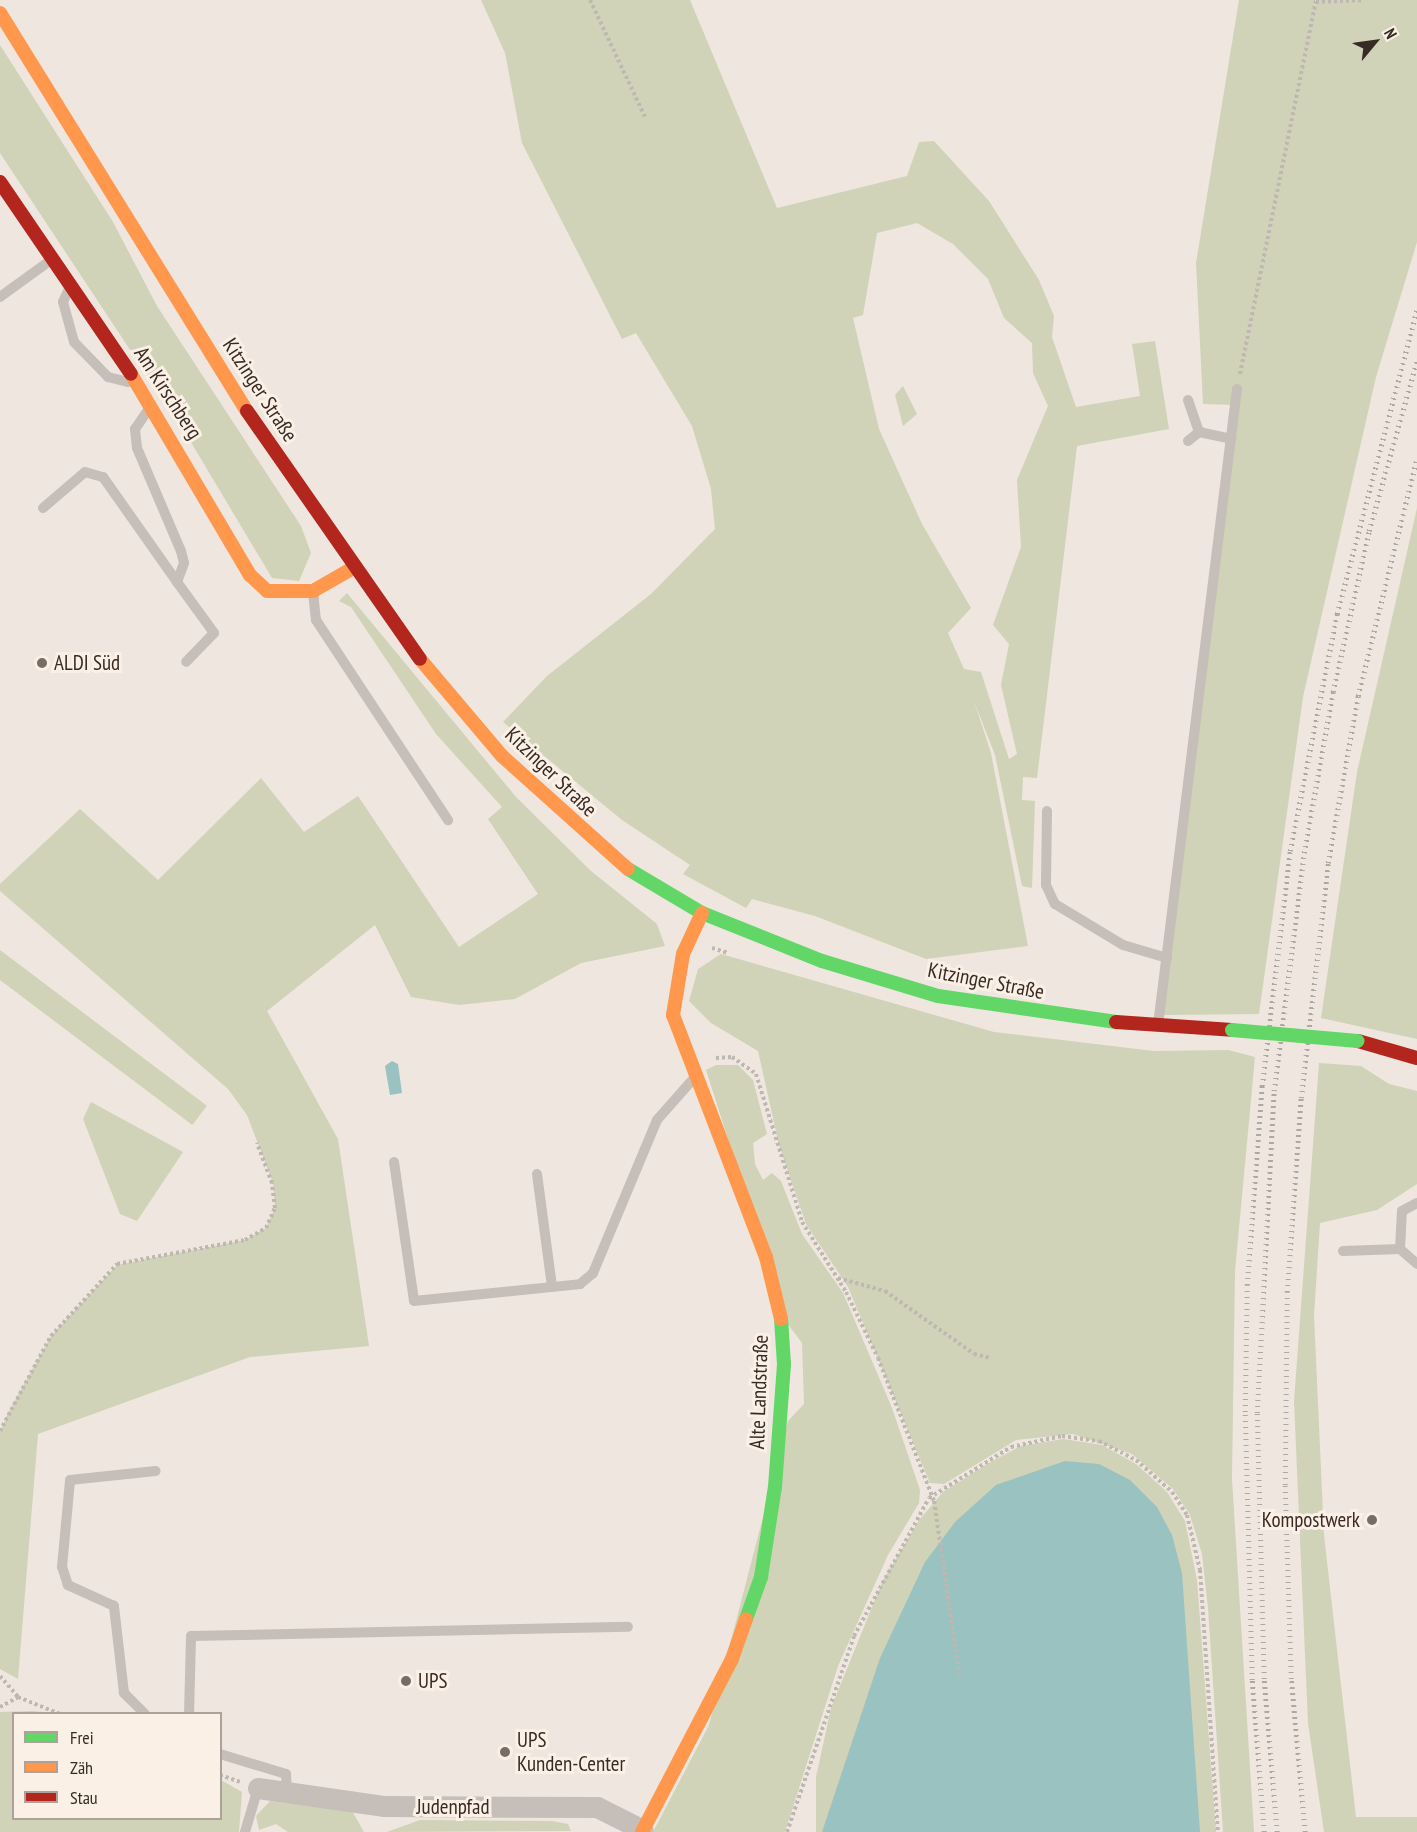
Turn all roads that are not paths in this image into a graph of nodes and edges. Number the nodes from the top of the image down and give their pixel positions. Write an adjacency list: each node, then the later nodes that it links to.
1 (0, 13): 14 (street, Kitzinger Straße)
2 (0, 182): 3 (street, Am Kirschberg)
3 (53, 259): 4 (street, Am Kirschberg); 5 (lane)
4 (70, 286): 6 (street, Am Kirschberg); 6 (lane)
5 (0, 297)
6 (140, 385): 9 (street, Am Kirschberg)
7 (1237, 389): 11 (lane)
8 (1188, 400): 10 (lane)
9 (152, 404): 15 (lane); 16 (street, Am Kirschberg)
10 (1199, 432): 11 (lane); 12 (lane)
11 (1231, 439): 21 (lane)
12 (1188, 441)
13 (43, 508): 15 (lane)
14 (353, 568): 16 (street, Am Kirschberg); 20 (street, Kitzinger Straße)
15 (177, 582): 17 (lane)
16 (313, 591): 19 (lane)
17 (186, 662)
18 (1047, 811): 21 (lane)
19 (448, 820)
20 (702, 913): 22 (street, Kitzinger Straße); 24 (street, Alte Landstraße)
21 (1167, 958): 22 (lane)
22 (1158, 1028): 23 (street, Kitzinger Straße, bridge)
23 (1417, 1058)
24 (694, 1070): 31 (lane); 39 (street, Alte Landstraße)
25 (394, 1162): 31 (lane)
26 (537, 1174): 31 (lane)
27 (1417, 1203): 28 (lane)
28 (1400, 1249): 29 (lane); 30 (lane)
29 (1343, 1251)
30 (1417, 1264)
31 (552, 1287)
32 (156, 1471): 34 (lane)
33 (628, 1627): 35 (lane)
34 (144, 1712)
35 (189, 1712)
36 (222, 1755): 38 (lane)
37 (258, 1788): 38 (street, Judenpfad); 40 (lane)
38 (287, 1792): 39 (street, Judenpfad)
39 (642, 1831)
40 (245, 1832)

